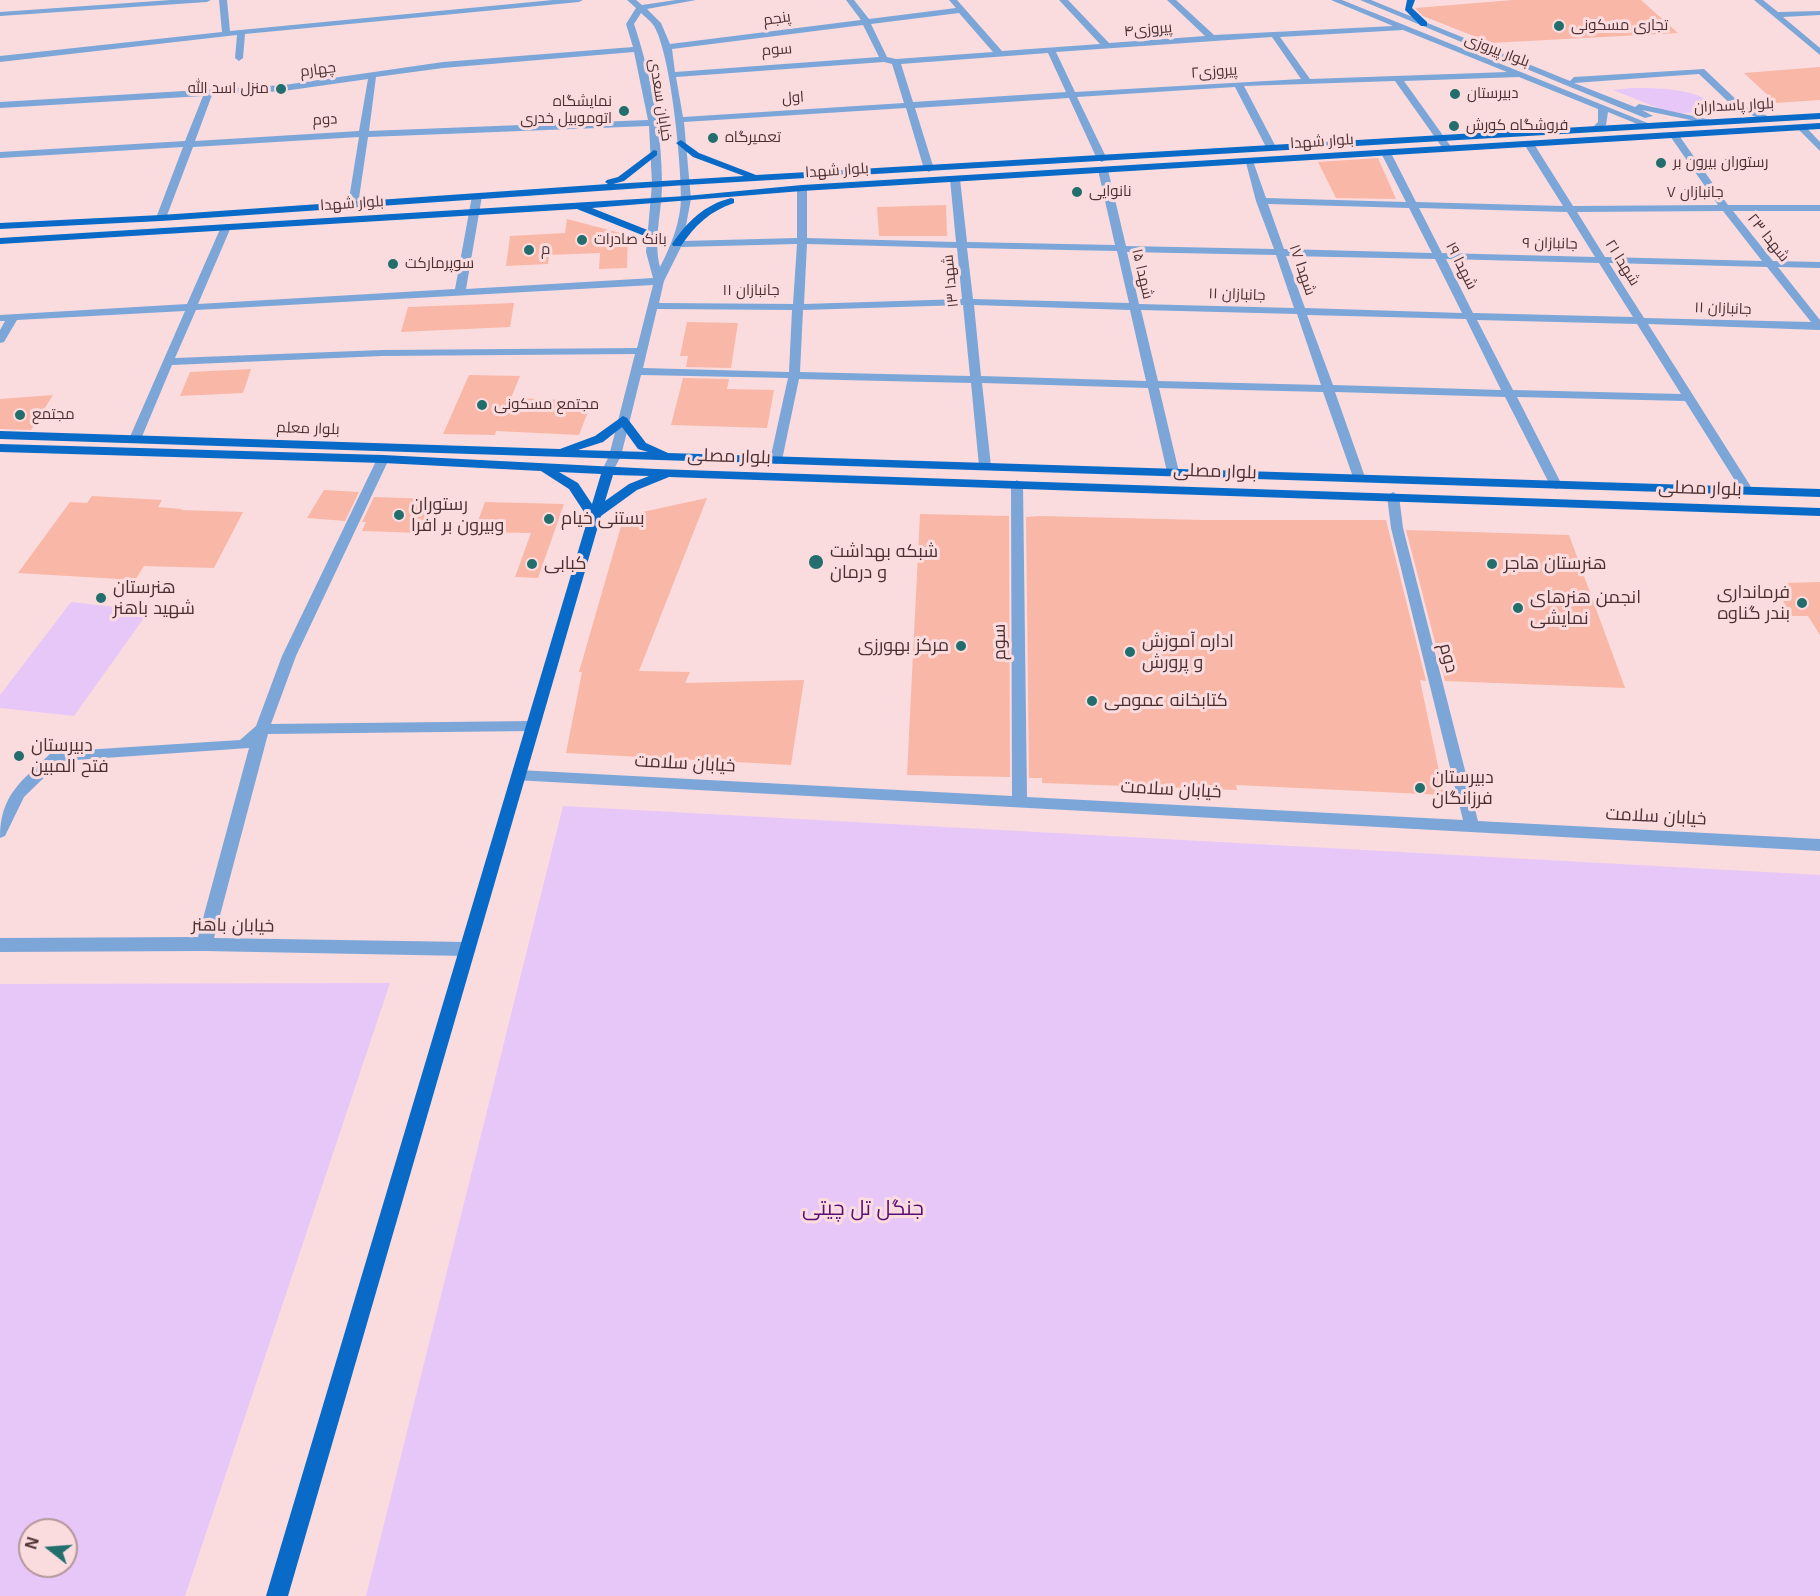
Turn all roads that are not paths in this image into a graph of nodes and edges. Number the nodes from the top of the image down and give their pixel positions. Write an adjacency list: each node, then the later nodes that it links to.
1 (48, 0): 17 (street)
2 (207, 0): 17 (street)
3 (223, 0): 25 (street)
4 (579, 0): 24 (street)
5 (631, 0): 15 (street, خیابان سعدی)
6 (692, 0): 15 (street)
7 (850, 0): 21 (street)
8 (952, 0): 16 (street)
9 (1063, 0): 30 (street)
10 (1171, 0): 27 (street)
11 (1335, 0): 23 (street, بلوار پیروزی)
12 (1364, 0): 22 (street, بلوار پیروزی)
13 (1411, 0): 22 (main road)
14 (1758, 0): 20 (street)
15 (639, 8): 29 (street, خیابان سعدی); 31 (street, خیابان سعدی)
16 (961, 10): 21 (street, پنجم); 35 (street)
17 (47, 11): 19 (street)
18 (1820, 13): 20 (street)
19 (0, 14)
20 (1776, 15): 34 (street)
21 (865, 20): 29 (street, پنجم); 38 (street)
22 (1424, 24): 28 (street, بلوار پیروزی)
23 (1402, 28): 26 (street, پیروزی۴); 32 (street, بلوار پیروزی)
24 (241, 32): 25 (street); 36 (street)
25 (226, 33): 37 (street)
26 (1275, 36): 27 (street, پیروزی۴); 45 (street)
27 (1212, 38): 30 (street, پیروزی۴)
28 (1468, 41): 32 (street); 44 (street, بلوار پیروزی)
29 (668, 47): 41 (street, خیابان سعدی)
30 (1108, 47): 33 (street, پیروزی۴)
31 (638, 48): 42 (street, چهارم); 57 (street, خیابان سعدی)
32 (1454, 48): 40 (street, بلوار پیروزی)
33 (1051, 51): 35 (street, پیروزی۴); 48 (street, شهدا ۱۵)
34 (1820, 52)
35 (1000, 55): 39 (street, پیروزی۴)
36 (239, 58)
37 (0, 59)
38 (884, 59): 39 (street, سوم); 41 (street, سوم)
39 (896, 62): 51 (street)
40 (1520, 74): 43 (street, پیروزی۲); 52 (street, بلوار پیروزی)
41 (672, 75): 55 (street, خیابان سعدی)
42 (372, 78): 47 (street, چهارم); 63 (street)
43 (1398, 79): 45 (street, پیروزی۲); 65 (street)
44 (1564, 80): 50 (street, بلوار پیروزی); 54 (street)
45 (1308, 82): 46 (street, پیروزی۲)
46 (1238, 84): 48 (street, پیروزی۲); 69 (street)
47 (208, 93): 49 (street, چهارم); 67 (street)
48 (1072, 95): 51 (street, پیروزی۲); 76 (street, شهدا ۱۵)
49 (0, 105)
50 (1626, 105): 56 (street); 58 (street, بلوار پیروزی)
51 (909, 106): 55 (street, اول); 77 (street)
52 (1604, 107): 59 (street, بلوار پیروزی); 62 (street)
53 (1820, 116): 54 (main road, بلوار پاسداران)
54 (1770, 119): 56 (main road, بلوار پاسداران)
55 (679, 120): 66 (street, خیابان سعدی)
56 (1715, 122): 58 (main road, بلوار پاسداران)
57 (653, 123): 63 (street, دوم); 72 (street, خیابان سعدی)
58 (1666, 125): 59 (main road, بلوار پاسداران); 64 (main road)
59 (1650, 126): 62 (main road, بلوار شهدا); 64 (main road)
60 (1820, 126): 61 (main road, بلوار پاسداران)
61 (1801, 128): 64 (main road, بلوار پاسداران); 71 (street)
62 (1596, 129): 65 (main road, بلوار شهدا)
63 (363, 134): 67 (street, دوم); 90 (street)
64 (1676, 136): 68 (main road, بلوار شهدا); 93 (street, شهدا ۲۳)
65 (1439, 138): 69 (main road, بلوار شهدا); 70 (street)
66 (681, 143): 78 (main road); 80 (street, خیابان سعدی)
67 (188, 144): 74 (street, دوم); 96 (street)
68 (1529, 144): 70 (main road, بلوار شهدا); 92 (street, شهدا ۲۱)
69 (1270, 147): 76 (main road, بلوار شهدا)
70 (1447, 148): 73 (main road, بلوار شهدا)
71 (1820, 148)
72 (654, 153): 81 (street, خیابان سعدی); 83 (main road)
73 (1386, 153): 75 (main road, بلوار شهدا); 91 (street, شهدا ۱۹)
74 (0, 155)
75 (1248, 161): 76 (main road, بلوار شهدا); 88 (street, شهدا ۱۷)
76 (1102, 164): 77 (main road, بلوار شهدا); 79 (main road, بلوار شهدا); 104 (street, شهدا ۱۵)
77 (929, 169): 78 (main road, بلوار شهدا)
78 (762, 178): 80 (main road, بلوار شهدا)
79 (955, 179): 82 (main road, بلوار شهدا); 103 (street, شهدا ۱۳)
80 (686, 182): 81 (main road, بلوار شهدا); 86 (street, خیابان سعدی)
81 (657, 184): 83 (main road, بلوار شهدا); 87 (street, خیابان سعدی)
82 (802, 188): 84 (main road, بلوار شهدا); 101 (street)
83 (579, 189): 85 (main road, بلوار شهدا)
84 (759, 192): 86 (main road, بلوار شهدا); 102 (main road)
85 (477, 196): 90 (main road, بلوار شهدا); 95 (street)
86 (686, 199): 87 (main road, بلوار شهدا); 102 (street, خیابان سعدی)
87 (657, 200): 89 (main road, بلوار شهدا); 100 (street, خیابان سعدی)
88 (1262, 201): 91 (street, جانبازان ۷); 105 (street, شهدا ۱۷)
89 (573, 204): 95 (main road, بلوار شهدا); 100 (main road)
90 (353, 205): 96 (main road, بلوار شهدا)
91 (1413, 205): 92 (street, جانبازان ۷); 106 (street, شهدا ۱۹)
92 (1570, 208): 93 (street, جانبازان ۷); 107 (street, شهدا ۲۱)
93 (1725, 208): 94 (street, جانبازان ۷); 108 (street, شهدا ۲۳)
94 (1820, 208)
95 (476, 210): 98 (main road, بلوار شهدا); 111 (street)
96 (161, 218): 97 (main road, بلوار شهدا)
97 (0, 226)
98 (226, 227): 99 (main road, بلوار شهدا); 114 (street)
99 (0, 241)
100 (652, 241): 110 (street, خیابان سعدی)
101 (802, 242): 102 (street, جانبازان ۹); 103 (street, جانبازان ۹); 115 (street)
102 (677, 244): 110 (street, خیابان سعدی)
103 (962, 245): 104 (street, جانبازان ۹); 112 (street, شهدا ۱۳)
104 (1121, 249): 105 (street, جانبازان ۹); 116 (street, شهدا ۱۵)
105 (1280, 252): 106 (street, جانبازان ۹); 117 (street, شهدا ۱۷)
106 (1439, 256): 107 (street, جانبازان ۹); 118 (street, شهدا ۱۹)
107 (1602, 260): 108 (street, جانبازان ۹); 121 (street, شهدا ۲۱)
108 (1771, 264): 109 (street, جانبازان ۹); 122 (street, شهدا ۲۳)
109 (1820, 265)
110 (659, 281): 111 (street); 113 (street, خیابان سعدی)
111 (460, 291): 114 (street)
112 (968, 302): 115 (street, جانبازان ۱۱); 116 (street, جانبازان ۱۱); 128 (street, شهدا ۱۳)
113 (653, 306): 115 (street, جانبازان ۱۱); 124 (street, خیابان سعدی)
114 (191, 307): 119 (street); 125 (street)
115 (797, 307): 127 (street)
116 (1134, 307): 117 (street, جانبازان ۱۱); 129 (street, شهدا ۱۵)
117 (1301, 312): 118 (street, جانبازان ۱۱); 130 (street, شهدا ۱۷)
118 (1470, 316): 121 (street, جانبازان ۱۱); 131 (street, شهدا ۱۹)
119 (13, 317): 120 (street); 123 (street)
120 (0, 318)
121 (1641, 321): 122 (street, جانبازان ۱۱); 132 (street, شهدا ۲۱)
122 (1820, 327)
123 (0, 340)
124 (640, 351): 125 (street); 126 (street, خیابان سعدی)
125 (168, 362): 135 (street)
126 (635, 371): 127 (street); 133 (street, خیابان سعدی)
127 (794, 375): 128 (street); 140 (street)
128 (975, 380): 129 (street); 142 (street, شهدا ۱۳)
129 (1152, 384): 130 (street); 144 (street, شهدا ۱۵)
130 (1326, 388): 131 (street); 147 (street, شهدا ۱۷)
131 (1507, 393): 132 (street); 149 (street, شهدا ۱۹)
132 (1690, 398): 150 (street, شهدا ۲۱)
133 (623, 420): 137 (main road); 138 (main road); 141 (street, خیابان سعدی)
134 (0, 435): 135 (main road, بلوار معلم)
135 (135, 439): 137 (main road, بلوار معلم)
136 (0, 448): 139 (main road, بلوار معلم)
137 (554, 454): 141 (main road, بلوار معلم)
138 (673, 457): 140 (main road, بلوار مصلی); 141 (main road, بلوار مصلی)
139 (383, 459): 143 (main road, بلوار معلم); 157 (street)
140 (776, 460): 142 (main road, بلوار مصلی)
141 (611, 463): 143 (main road, بلوار معلم); 145 (main road, بلوار مصلی); 155 (main road)
142 (985, 466): 144 (main road, بلوار مصلی)
143 (544, 467): 155 (main road)
144 (1173, 472): 146 (main road, بلوار مصلی)
145 (670, 473): 148 (main road, بلوار مصلی); 155 (main road)
146 (1307, 476): 147 (main road, بلوار مصلی); 152 (main road)
147 (1359, 477): 149 (main road, بلوار مصلی)
148 (1017, 484): 152 (main road, بلوار مصلی); 159 (street, سوم)
149 (1556, 485): 150 (main road, بلوار مصلی)
150 (1747, 490): 151 (main road, بلوار مصلی)
151 (1820, 493)
152 (1311, 494): 153 (main road, بلوار مصلی)
153 (1393, 496): 154 (main road, بلوار مصلی); 160 (street, دوم)
154 (1820, 512)
155 (593, 516): 156 (main road)
156 (531, 726): 157 (street); 158 (main road)
157 (262, 729): 161 (street); 163 (street)
158 (519, 776): 159 (street, خیابان سلامت); 165 (main road)
159 (1020, 800): 160 (street, خیابان سلامت)
160 (1472, 827): 162 (street, خیابان سلامت)
161 (0, 832)
162 (1820, 844)
163 (204, 944): 164 (street, خیابان باهنر); 165 (street, خیابان باهنر)
164 (0, 945)
165 (466, 949): 166 (main road)
166 (278, 1596)

